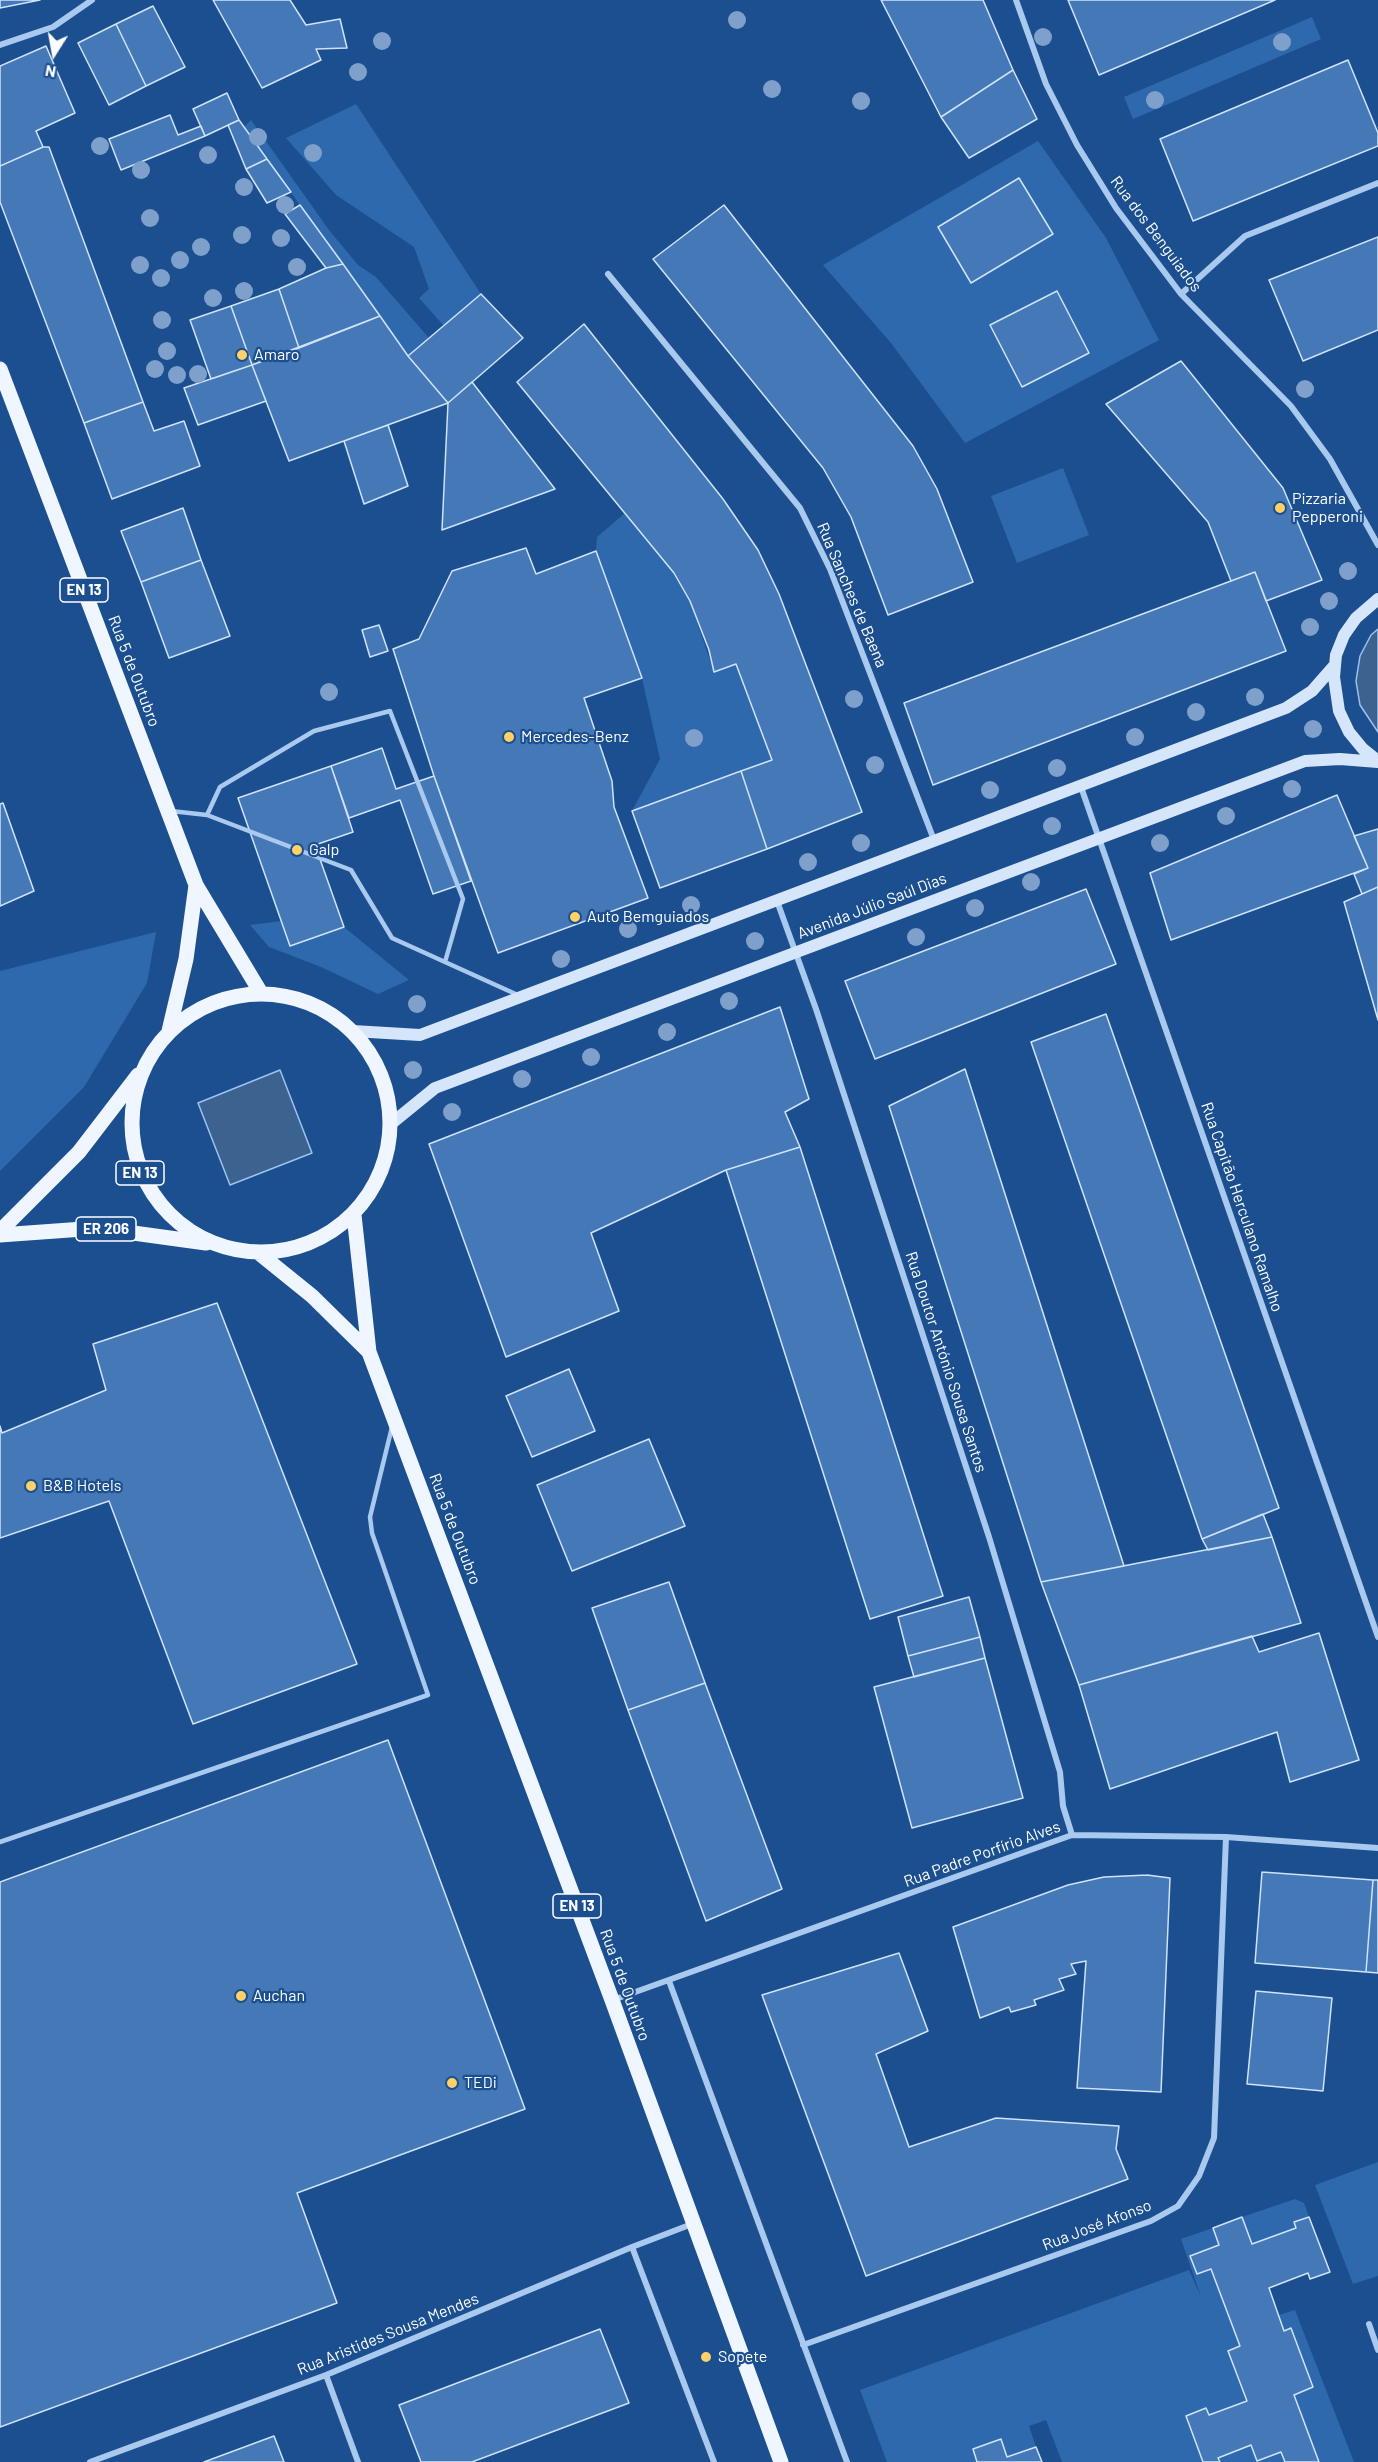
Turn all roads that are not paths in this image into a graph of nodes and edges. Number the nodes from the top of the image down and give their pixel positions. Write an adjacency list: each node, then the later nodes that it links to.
1 (92, 0): 3 (street)
2 (1016, 0): 6 (street, Rua dos Benguiados)
3 (0, 45)
4 (1378, 183): 6 (street)
5 (608, 274): 16 (street, Rua Sanches de Baena)
6 (1181, 294): 8 (street, Rua dos Benguiados)
7 (0, 369): 13 (main road, Rua 5 de Outubro / EN 13)
8 (1378, 545)
9 (1378, 599): 10 (main road)
10 (1334, 666): 11 (main road); 12 (main road)
11 (1378, 762): 15 (main road, Avenida Júlio Saúl Dias)
12 (1081, 787): 15 (street, Rua Capitão Herculano Ramalho); 16 (main road)
13 (168, 811): 14 (lane); 17 (main road, Rua 5 de Outubro / EN 13)
14 (207, 815): 20 (lane); 20 (lane)
15 (1098, 837): 19 (main road, Avenida Júlio Saúl Dias); 33 (street, Rua Capitão Herculano Ramalho)
16 (934, 841): 18 (main road)
17 (196, 885): 21 (main road, Rua 5 de Outubro / EN 13); 24 (main road, Rua 5 de Outubro / EN 13)
18 (777, 901): 19 (street, Rua Doutor António Sousa Santos); 22 (main road)
19 (796, 953): 26 (main road, Avenida Júlio Saúl Dias); 34 (street, Rua Doutor António Sousa Santos)
20 (446, 962): 22 (lane)
21 (261, 993): 23 (main road, EN 13); 24 (main road, EN 13)
22 (522, 997): 23 (main road)
23 (353, 1030): 26 (main road, EN 13)
24 (168, 1031): 25 (main road, EN 13)
25 (140, 1073): 28 (main road, ER 206); 29 (main road, EN 13)
26 (392, 1123): 27 (main road, EN 13)
27 (354, 1215): 30 (main road, EN 13); 31 (main road, Rua 5 de Outubro / EN 13)
28 (0, 1233): 29 (main road, ER 206)
29 (210, 1243): 30 (main road, EN 13)
30 (260, 1254): 31 (main road, Rua 5 de Outubro / EN 13)
31 (369, 1352): 32 (main road, Rua 5 de Outubro / EN 13)
32 (394, 1419): 36 (lane); 39 (main road, Rua 5 de Outubro / EN 13)
33 (1378, 1637)
34 (1072, 1835): 35 (street, Rua Padre Porfírio Alves); 38 (street, Rua Padre Porfírio Alves)
35 (1226, 1837): 37 (street, Rua Padre Porfírio Alves); 43 (street, Rua José Afonso)
36 (0, 1842)
37 (1378, 1848)
38 (669, 1982): 39 (street, Rua Padre Porfírio Alves); 43 (street)
39 (612, 2000): 40 (main road, Rua 5 de Outubro / EN 13)
40 (693, 2224): 41 (street, Rua Aristides Sousa Mendes); 49 (main road, Rua 5 de Outubro / EN 13)
41 (632, 2247): 45 (street, Rua Aristides Sousa Mendes); 48 (street)
42 (1369, 2324): 44 (street)
43 (803, 2345): 50 (street)
44 (1378, 2350)
45 (326, 2375): 46 (street, Rua Aristides Sousa Mendes); 47 (street)
46 (90, 2462)
47 (358, 2462)
48 (714, 2462)
49 (781, 2462)
50 (847, 2462)

